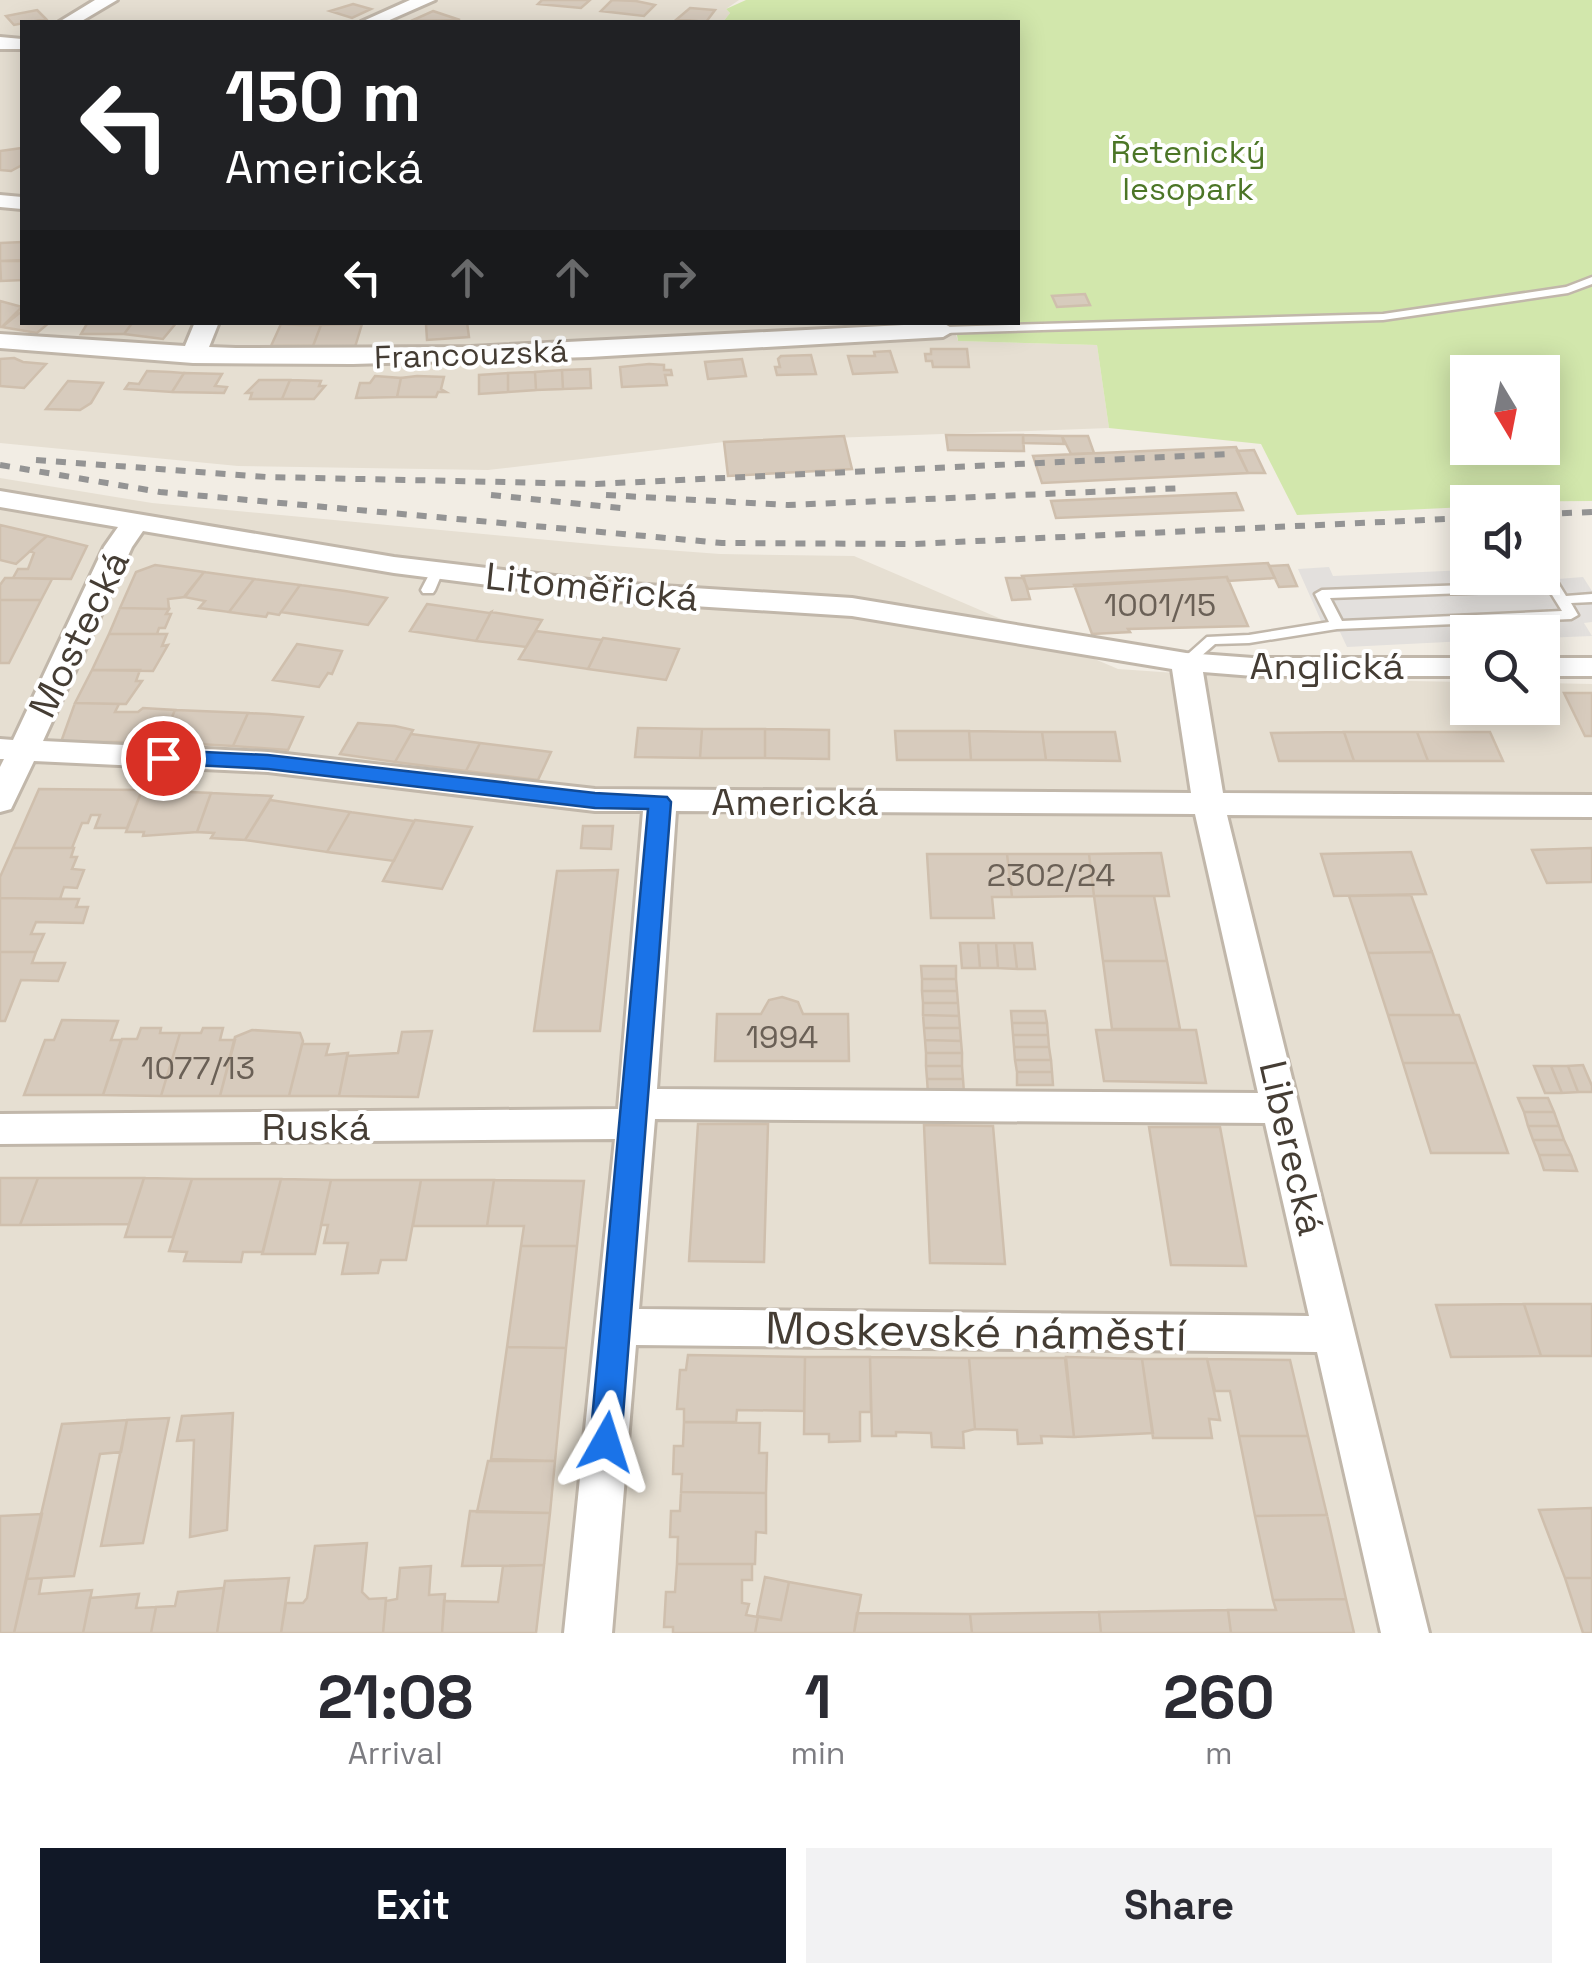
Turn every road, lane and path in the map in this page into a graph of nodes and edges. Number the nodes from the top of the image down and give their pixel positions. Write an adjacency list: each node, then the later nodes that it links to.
1 (108, 0): 4 (street)
2 (388, 0): 3 (street)
3 (419, 3): 5 (street)
4 (72, 20)
5 (375, 20)
6 (1592, 280): 9 (lane)
7 (206, 325): 12 (street)
8 (573, 325): 11 (street)
9 (943, 330): 11 (street, Francouzská)
10 (0, 341): 12 (street, Francouzská)
11 (598, 350): 12 (street, Francouzská)
12 (193, 356)
13 (0, 499): 14 (street, Litoměřická)
14 (134, 523): 18 (street, Litoměřická); 22 (street, Mostecká)
15 (1592, 598): 16 (lane)
16 (1562, 600): 17 (lane); 17 (lane)
17 (1337, 625): 18 (lane)
18 (1186, 662): 19 (street, Anglická); 24 (street, Liberecká)
19 (1450, 667)
20 (1560, 667): 21 (street)
21 (1592, 667)
22 (11, 750): 23 (street, Mostecká); 25 (street, Americká)
23 (0, 801)
24 (1208, 801): 25 (street, Americká); 26 (street, Americká); 27 (street, Liberecká)
25 (660, 802): 28 (street)
26 (1592, 806)
27 (1282, 1108): 28 (street); 31 (street, Liberecká)
28 (635, 1114): 29 (street, Ruská); 30 (street)
29 (0, 1129)
30 (617, 1328): 31 (street, Moskevské náměstí); 32 (street)
31 (1336, 1334): 33 (street, Liberecká)
32 (588, 1633)
33 (1404, 1633)

